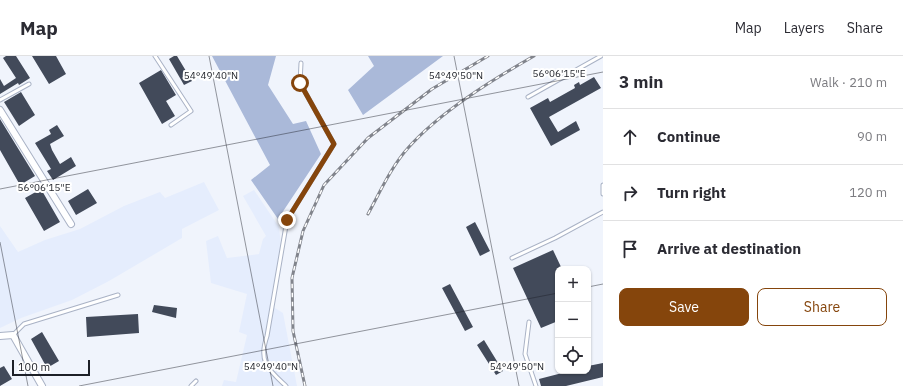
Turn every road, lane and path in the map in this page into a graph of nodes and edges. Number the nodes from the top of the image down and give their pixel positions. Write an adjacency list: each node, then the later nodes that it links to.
1 (155, 56): 8 (lane)
2 (601, 56): 5 (lane)
3 (301, 63): 21 (lane)
4 (29, 84): 6 (lane)
5 (528, 97)
6 (0, 100)
7 (0, 110): 12 (street)
8 (171, 125)
9 (603, 185): 10 (lane)
10 (603, 194)
11 (603, 212): 13 (lane)
12 (71, 224)
13 (512, 258)
14 (118, 295): 16 (lane)
15 (528, 322): 22 (lane)
16 (13, 335): 17 (street); 19 (street)
17 (0, 336)
18 (196, 382): 20 (lane)
19 (42, 386)
20 (191, 386)
21 (286, 386)
22 (536, 386)

